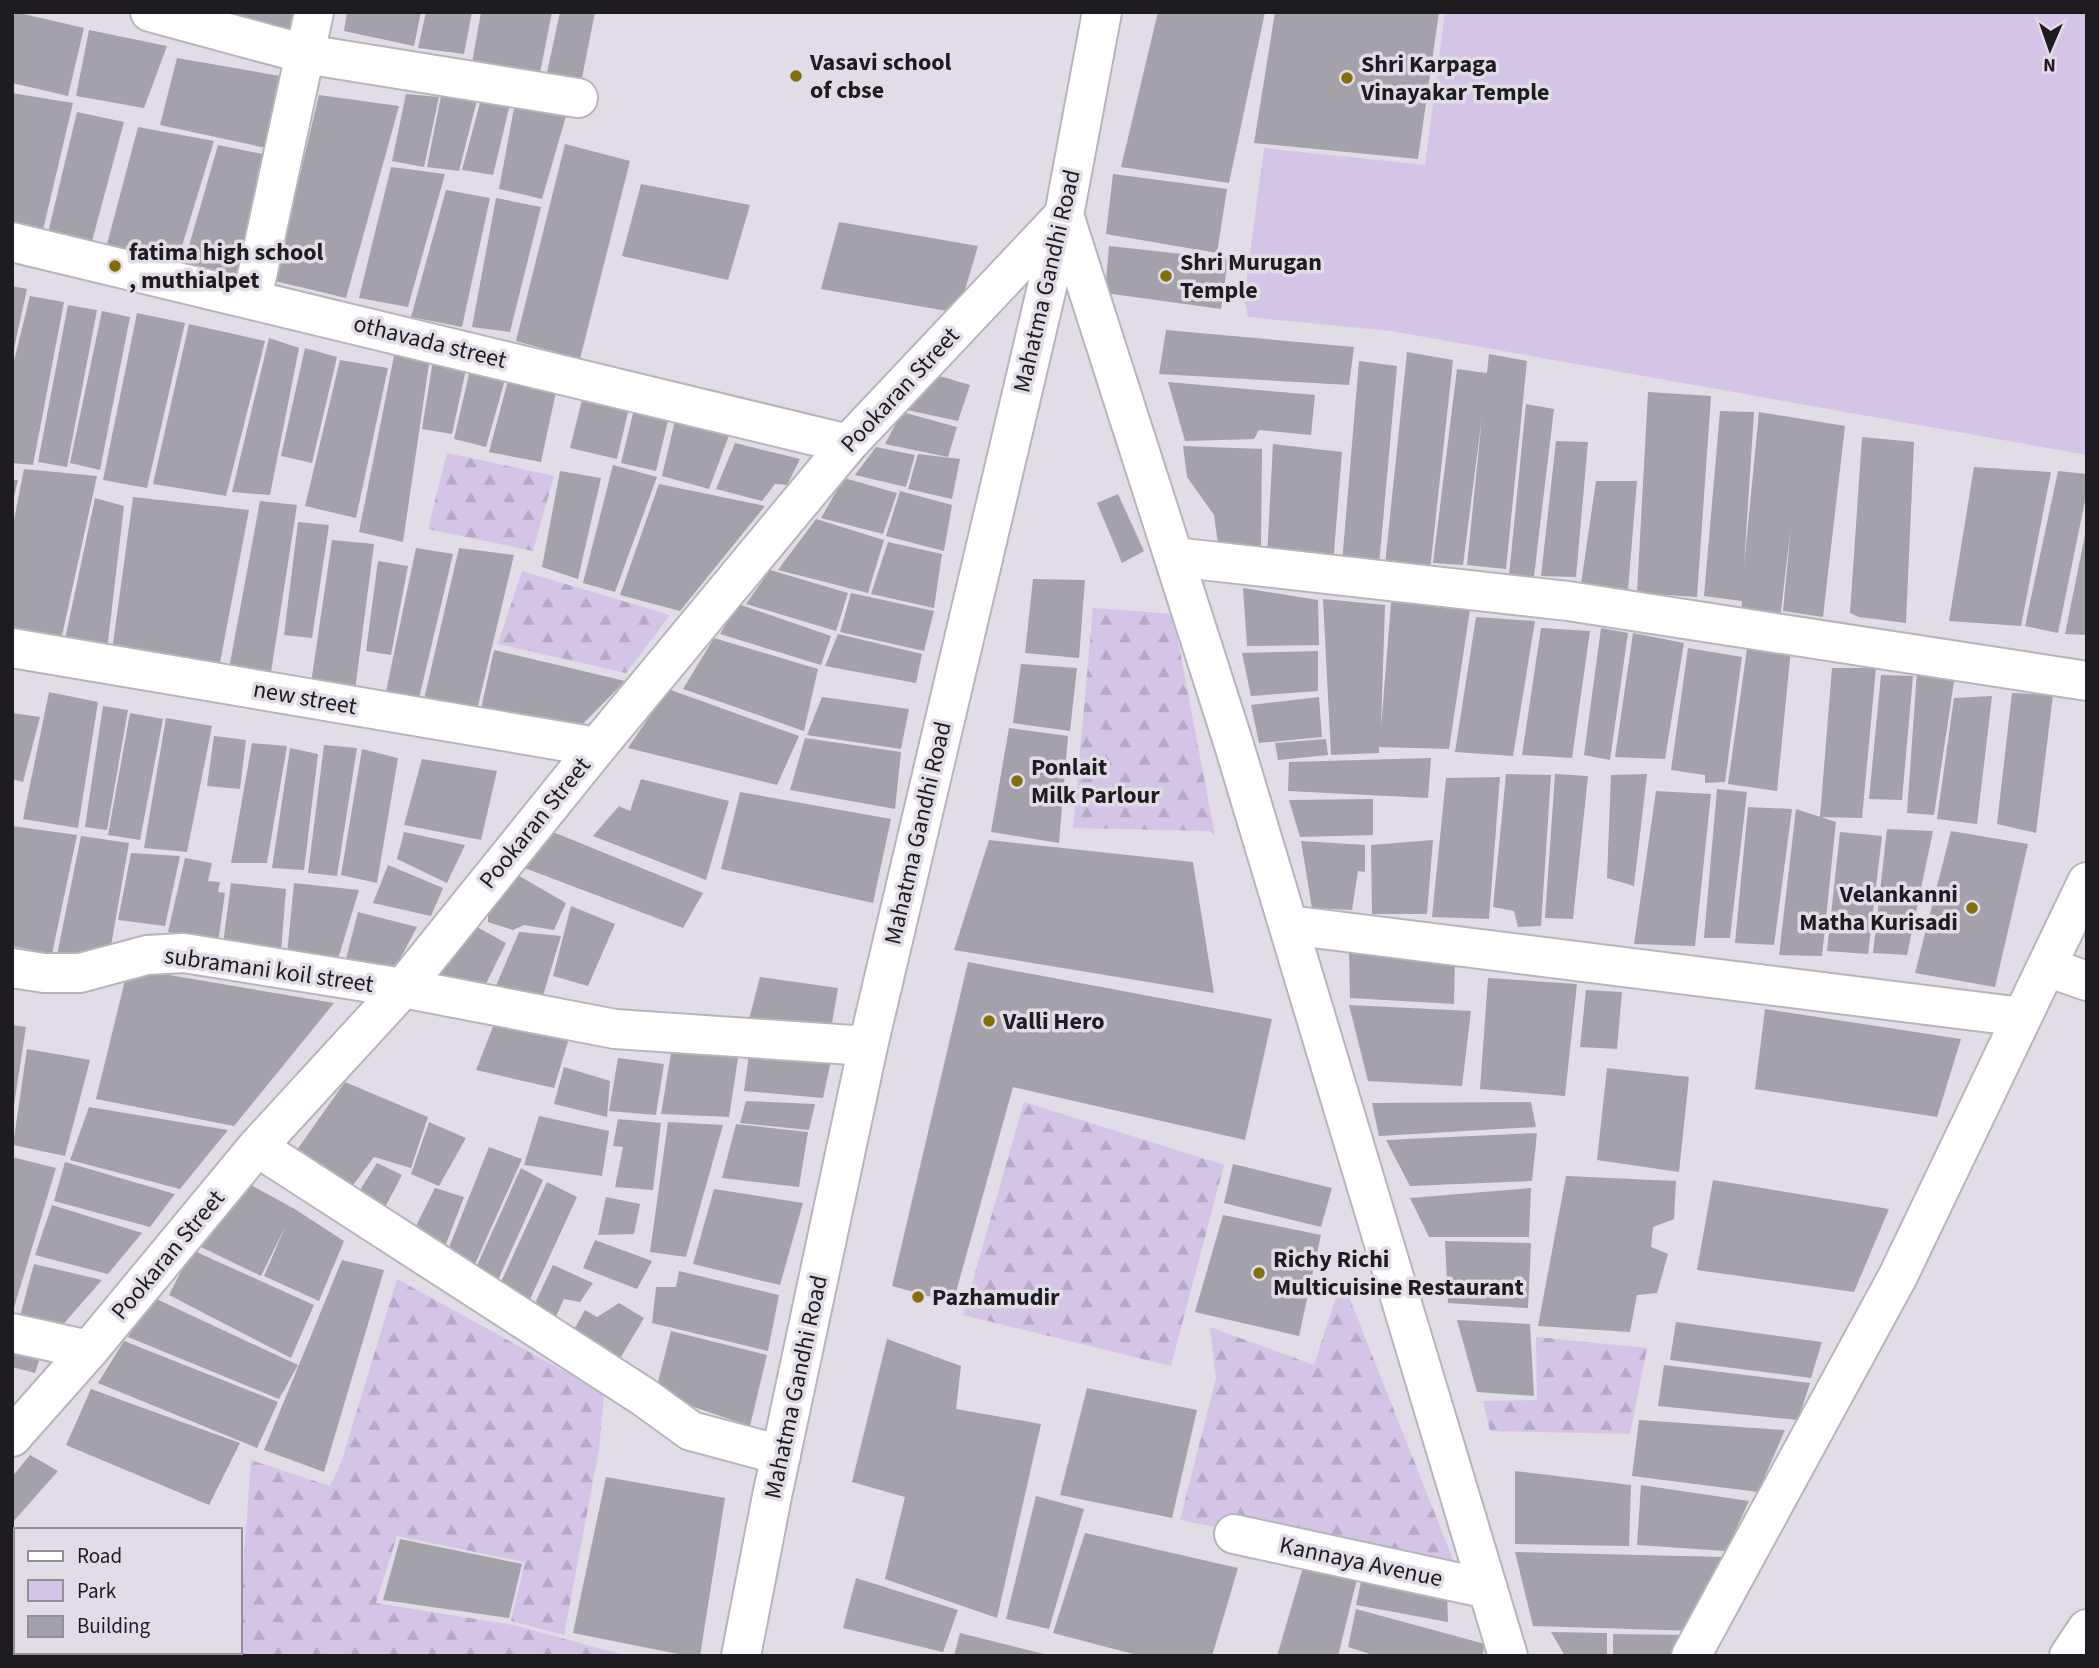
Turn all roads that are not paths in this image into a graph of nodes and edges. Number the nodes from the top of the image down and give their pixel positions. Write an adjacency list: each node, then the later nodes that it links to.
1 (150, 12): 4 (street)
2 (314, 12): 4 (street)
3 (1102, 12): 6 (street, Mahatma Gandhi Road)
4 (305, 54): 5 (street); 8 (street)
5 (578, 98)
6 (1064, 215): 9 (street, Pookaran Street); 10 (street); 21 (street, Mahatma Gandhi Road)
7 (12, 242): 8 (street, othavada street)
8 (253, 299): 9 (street, othavada street)
9 (848, 444): 13 (street, Pookaran Street)
10 (1174, 557): 12 (street); 15 (street)
11 (12, 648): 13 (street, new street)
12 (2087, 681)
13 (597, 747): 19 (street, Pookaran Street)
14 (2087, 882): 16 (street)
15 (1289, 925): 20 (street); 28 (street)
16 (2047, 967): 18 (street); 20 (street)
17 (12, 968): 19 (street, subramani koil street)
18 (2087, 982)
19 (403, 988): 21 (street, subramani koil street); 22 (street, Pookaran Street)
20 (2022, 1017): 32 (street)
21 (868, 1045): 26 (street, Mahatma Gandhi Road)
22 (257, 1147): 24 (street, Pookaran Street); 26 (street)
23 (12, 1333): 24 (street)
24 (89, 1350): 25 (street, Pookaran Street)
25 (12, 1437)
26 (781, 1455): 30 (street, Mahatma Gandhi Road)
27 (1234, 1534): 28 (street, Kannaya Avenue)
28 (1488, 1589): 31 (street)
29 (2087, 1629): 33 (street)
30 (741, 1656)
31 (1508, 1656)
32 (1691, 1656)
33 (2069, 1656)

